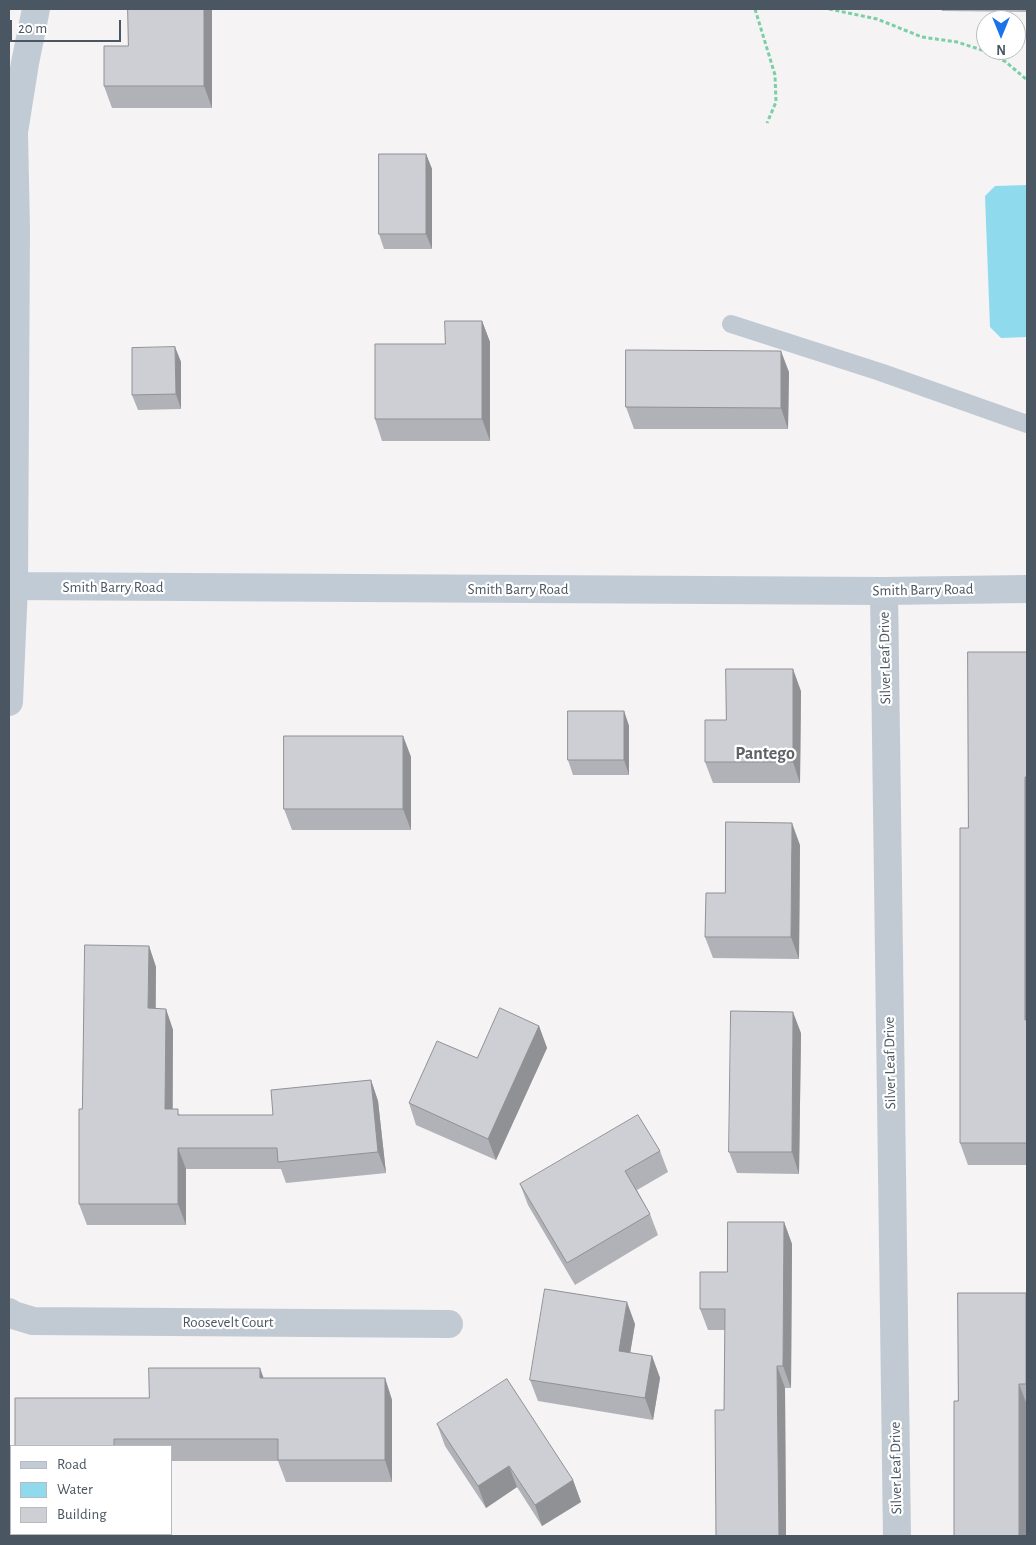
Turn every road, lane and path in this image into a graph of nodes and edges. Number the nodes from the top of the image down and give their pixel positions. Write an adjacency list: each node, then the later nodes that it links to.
1 (36, 9): 8 (street)
2 (754, 9): 5 (path)
3 (829, 9): 4 (path)
4 (1027, 80)
5 (767, 123)
6 (731, 324): 7 (lane)
7 (1027, 424)
8 (11, 586): 10 (street, Smith Barry Road); 11 (street)
9 (1027, 588): 10 (street, Smith Barry Road)
10 (884, 590): 14 (street, Silver Leaf Drive)
11 (9, 702)
12 (9, 1312): 13 (street, Roosevelt Court)
13 (449, 1324)
14 (896, 1536)

